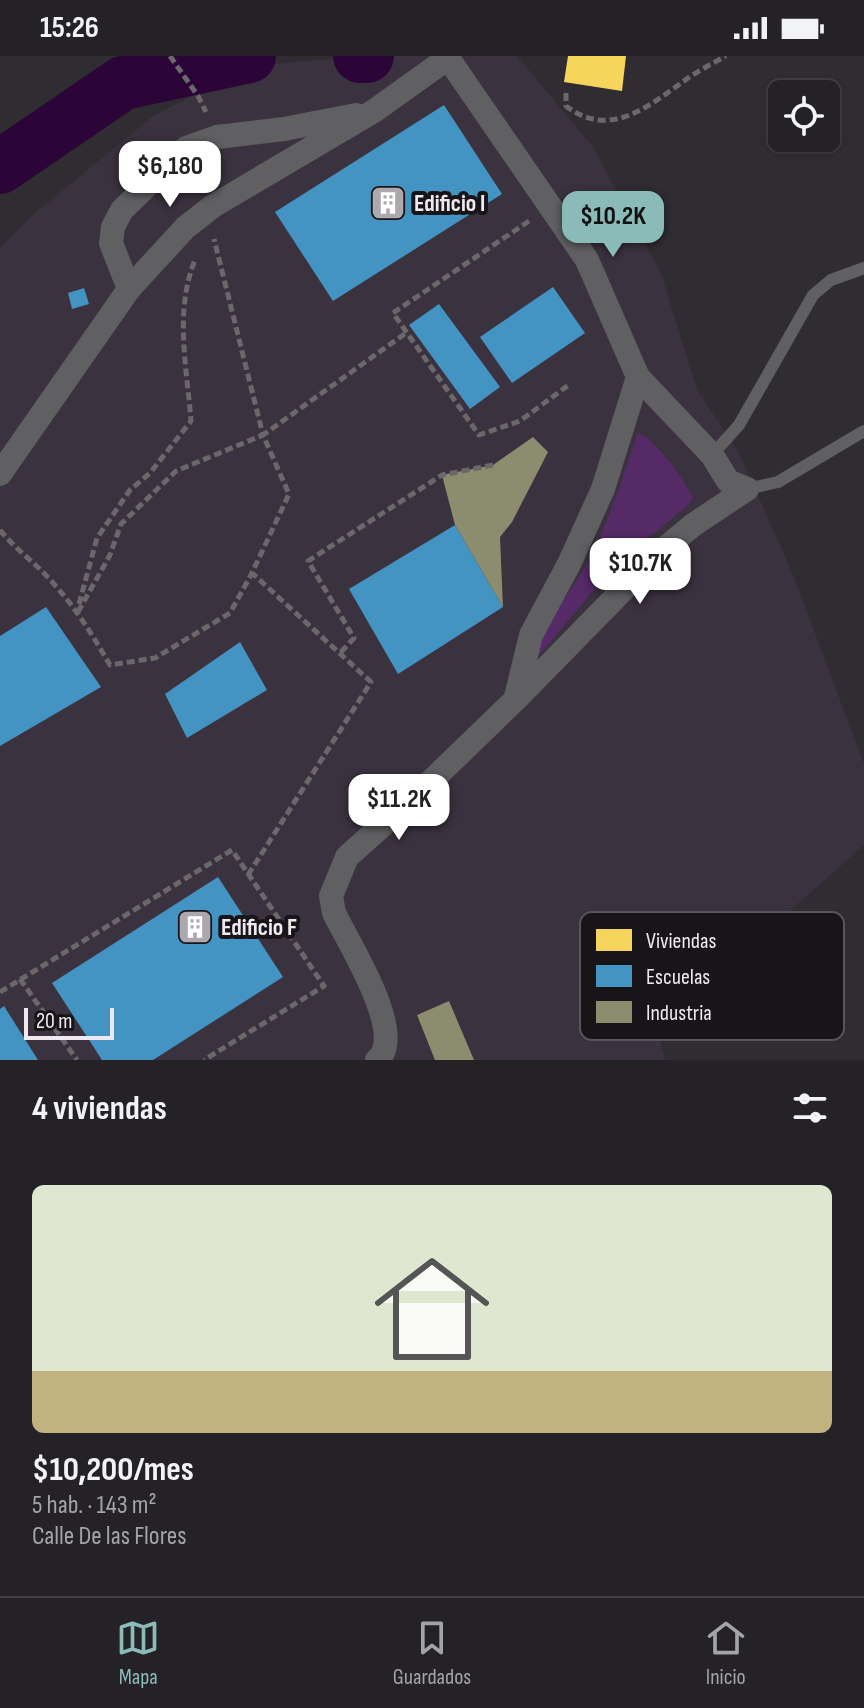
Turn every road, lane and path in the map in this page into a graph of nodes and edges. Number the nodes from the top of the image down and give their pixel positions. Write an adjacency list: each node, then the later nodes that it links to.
1 (170, 56): 5 (path)
2 (726, 56): 4 (path)
3 (450, 57): 6 (street); 13 (street)
4 (566, 93)
5 (198, 96)
6 (374, 111): 7 (street); 11 (street)
7 (213, 206): 11 (street); 16 (path)
8 (534, 218): 12 (path)
9 (197, 254): 23 (path)
10 (864, 268): 17 (lane)
11 (129, 289): 19 (street)
12 (406, 333): 14 (path); 16 (path)
13 (638, 377): 17 (street); 25 (street)
14 (570, 384)
15 (864, 431): 20 (lane)
16 (263, 435): 22 (path); 23 (path)
17 (712, 455): 20 (street)
18 (493, 465): 24 (path)
19 (0, 474)
20 (747, 489): 25 (street)
21 (0, 530): 23 (path)
22 (252, 573): 23 (path); 24 (path)
23 (78, 612)
24 (341, 652): 26 (path)
25 (515, 700): 31 (street)
26 (248, 875): 27 (path); 30 (path)
27 (20, 979): 28 (path); 29 (path)
28 (0, 992)
29 (77, 1060)
30 (204, 1060)
31 (377, 1060)

